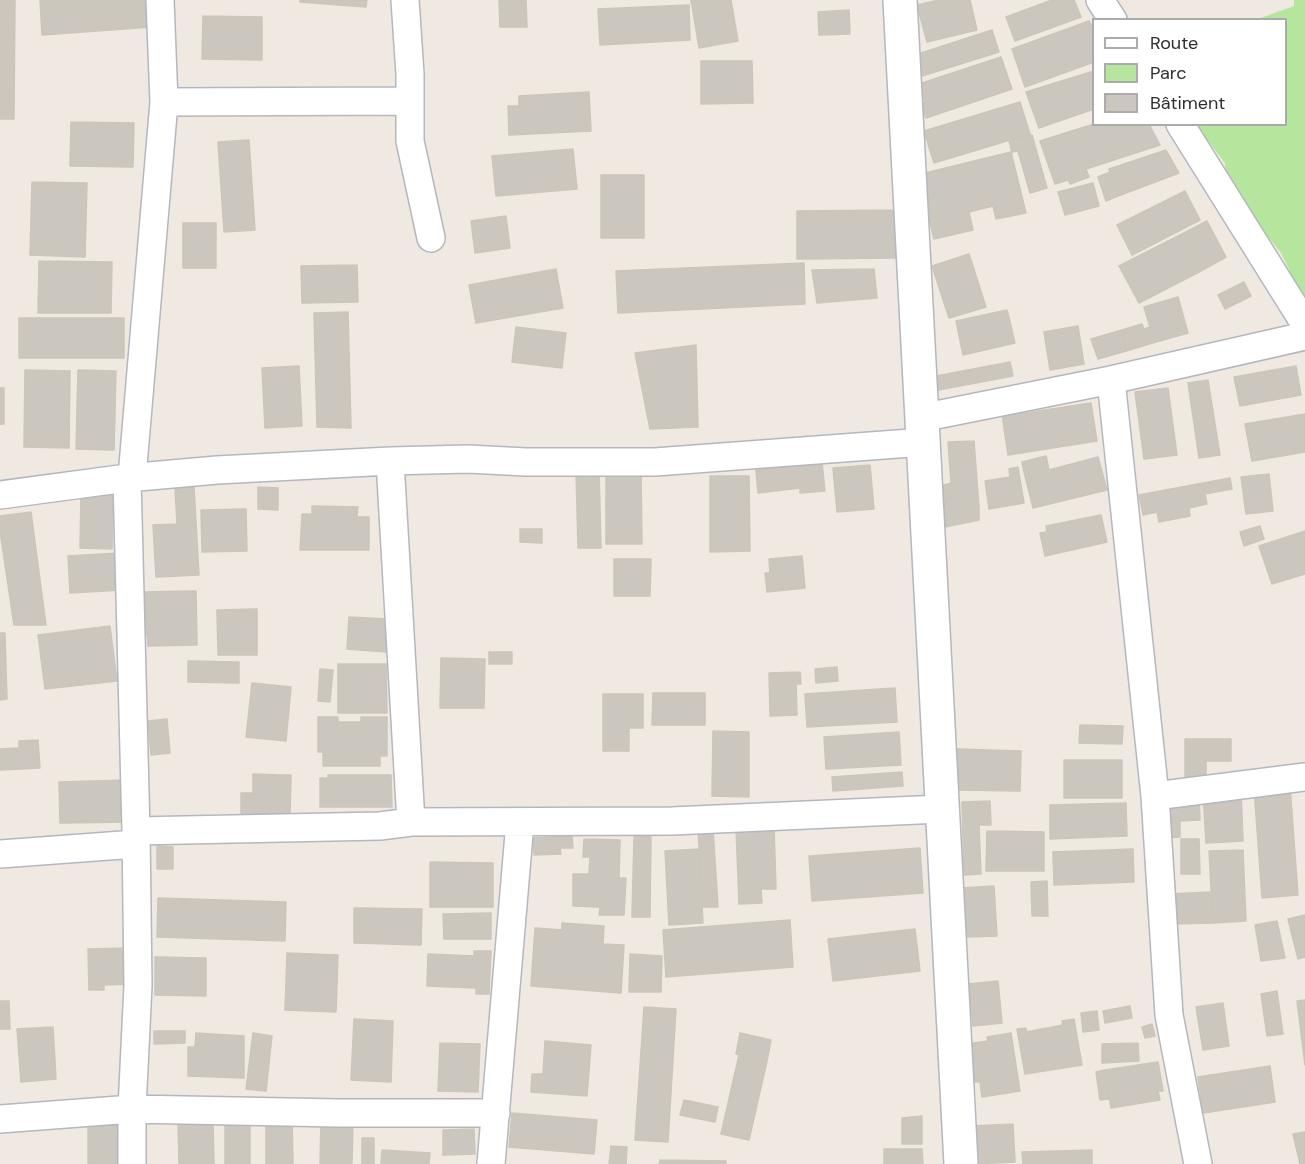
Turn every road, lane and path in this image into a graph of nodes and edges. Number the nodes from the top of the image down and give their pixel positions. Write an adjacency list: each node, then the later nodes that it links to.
1 (160, 0): 7 (street)
2 (405, 0): 6 (street)
3 (900, 0): 13 (street)
4 (1100, 0): 5 (street)
5 (1112, 18)
6 (410, 101): 7 (street); 9 (street)
7 (164, 102): 15 (street)
8 (1181, 126): 10 (street)
9 (431, 238)
10 (1305, 324)
11 (1305, 336): 12 (street)
12 (1111, 380): 13 (street); 18 (street)
13 (923, 430): 14 (street); 19 (street)
14 (390, 461): 15 (street); 20 (street)
15 (129, 478): 16 (street); 22 (street)
16 (0, 495)
17 (1305, 777): 18 (street)
18 (1155, 795): 30 (street)
19 (941, 809): 21 (street); 29 (street)
20 (411, 822): 21 (street); 22 (street)
21 (520, 822): 25 (street)
22 (136, 837): 23 (street); 24 (street)
23 (0, 854)
24 (132, 1108): 25 (street); 26 (street); 27 (street)
25 (496, 1113): 28 (street)
26 (0, 1119)
27 (132, 1164)
28 (491, 1164)
29 (961, 1164)
30 (1198, 1164)

